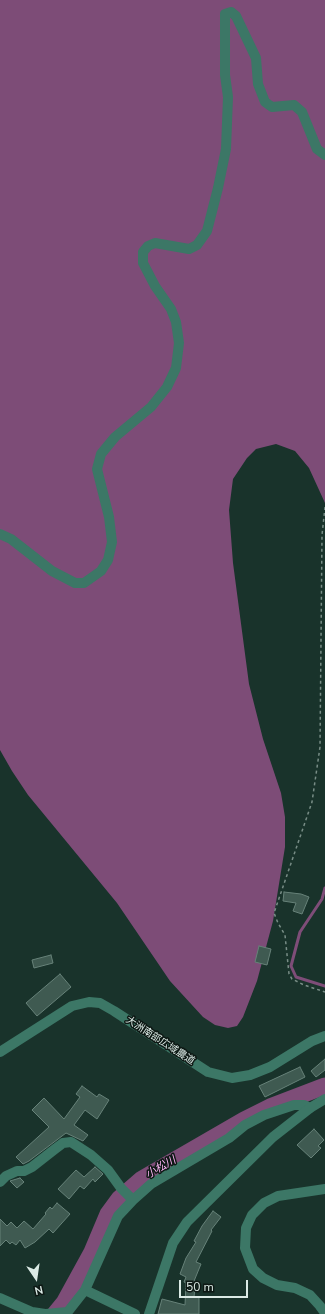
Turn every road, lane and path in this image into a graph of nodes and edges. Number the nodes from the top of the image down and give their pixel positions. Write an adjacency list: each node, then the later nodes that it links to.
1 (325, 155): 3 (street)
2 (325, 507): 4 (path)
3 (0, 534)
4 (325, 992)
5 (325, 1036): 6 (street, 大洲南部広域農道)
6 (0, 1052)
7 (325, 1099): 8 (street)
8 (310, 1108): 11 (street); 18 (street)
9 (0, 1182): 11 (street)
10 (325, 1189): 15 (street)
11 (131, 1199): 12 (street)
12 (85, 1290): 14 (street); 17 (street)
13 (0, 1298): 16 (street)
14 (67, 1313): 16 (street)
15 (325, 1313)
16 (45, 1314)
17 (135, 1314)
18 (149, 1314)

